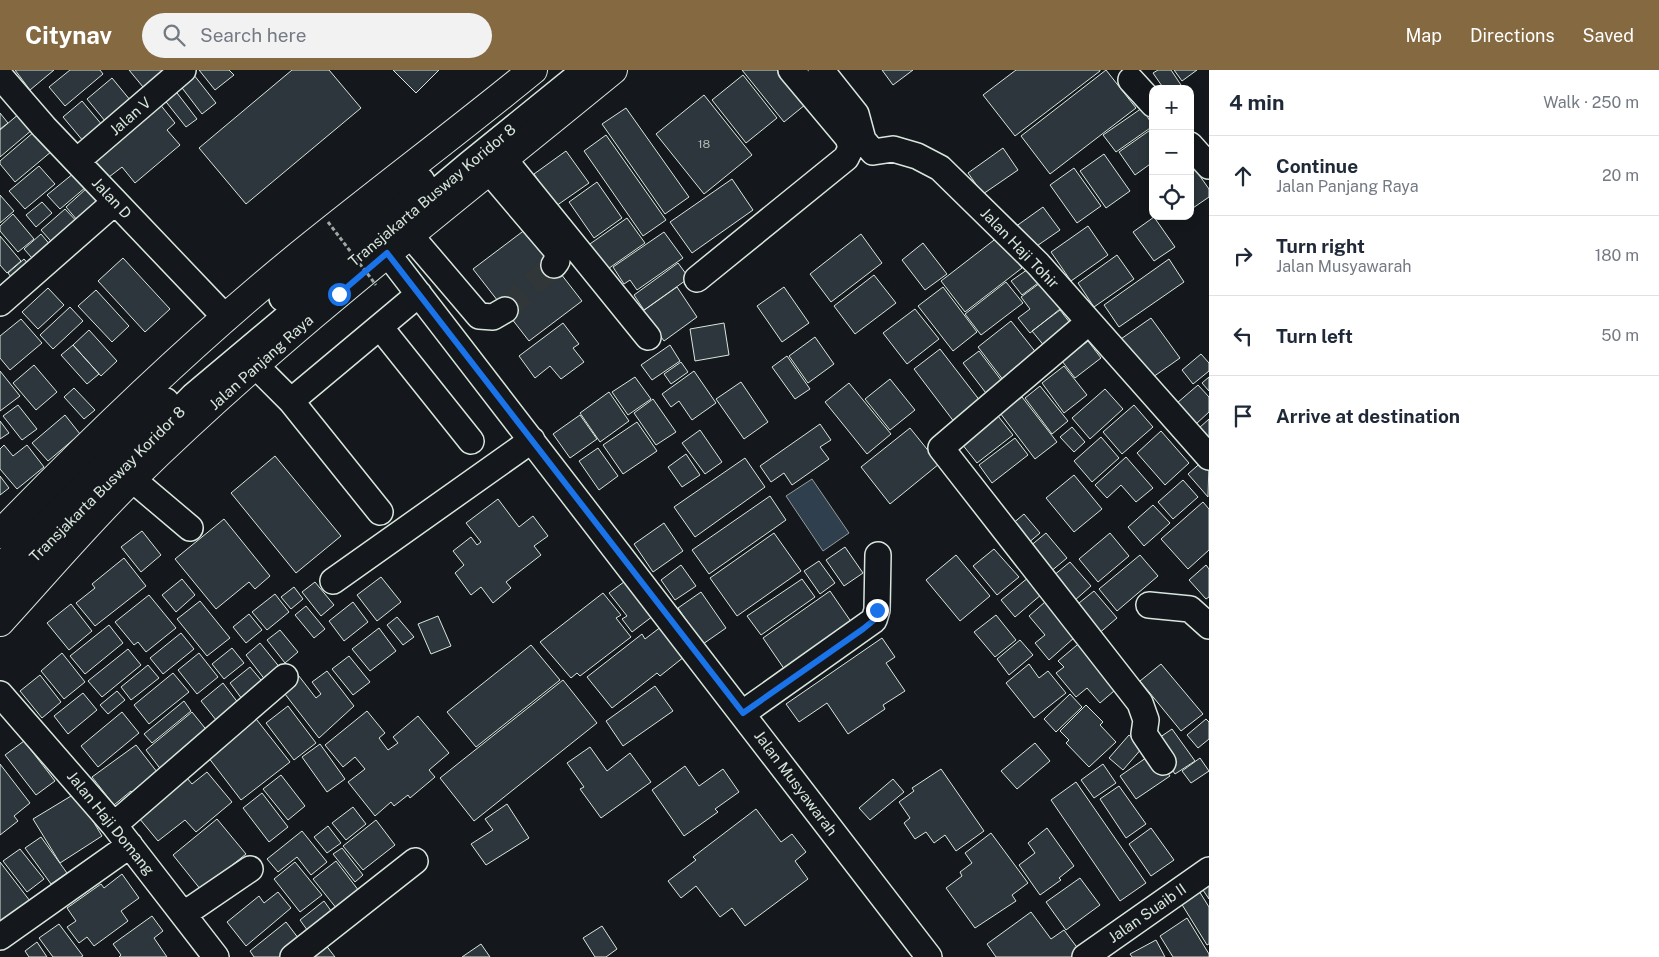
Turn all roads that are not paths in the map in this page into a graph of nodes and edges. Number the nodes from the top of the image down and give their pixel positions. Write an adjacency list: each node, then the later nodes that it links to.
1 (183, 70): 12 (street, Jalan V)
2 (558, 70): 37 (street, Transjakarta Busway Koridor 8)
3 (585, 70): 39 (street, Transjakarta Busway Koridor 8)
4 (613, 70): 13 (main road, Jalan Panjang Raya)
5 (791, 70): 19 (street)
6 (821, 70): 24 (street, Jalan Haji Tohir)
7 (521, 74): 23 (main road)
8 (0, 76): 12 (street, Jalan D)
9 (1131, 80): 10 (street)
10 (1149, 100)
11 (1194, 150): 14 (street)
12 (77, 161): 15 (street, Jalan D)
13 (497, 165): 16 (main road, Jalan Panjang Raya); 18 (street); 26 (street)
14 (1209, 166)
15 (115, 202): 21 (street); 23 (street, Jalan D)
16 (412, 239): 17 (main road, Jalan Panjang Raya); 22 (street)
17 (390, 257): 20 (street, Jalan Musyawarah); 27 (main road, Jalan Panjang Raya)
18 (554, 265)
19 (697, 279)
20 (419, 294): 25 (street); 29 (street, Jalan Musyawarah)
21 (0, 303)
22 (505, 310)
23 (226, 318): 35 (main road)
24 (1089, 322): 31 (street, Jalan Haji Tohir); 46 (street)
25 (380, 327): 28 (street); 30 (street)
26 (648, 337)
27 (255, 365): 28 (street); 32 (main road, Jalan Panjang Raya)
28 (291, 401): 33 (street)
29 (532, 440): 38 (street); 45 (street, Jalan Musyawarah)
30 (471, 441)
31 (1209, 457)
32 (132, 479): 34 (street); 41 (main road, Jalan Panjang Raya)
33 (380, 512)
34 (190, 528)
35 (0, 534)
36 (878, 555): 45 (street)
37 (0, 567)
38 (333, 581)
39 (0, 592)
40 (1149, 605): 42 (street)
41 (0, 622)
42 (1209, 626)
43 (284, 677): 47 (street)
44 (0, 694): 47 (street, Jalan Haji Domang)
45 (743, 713): 56 (street, Jalan Musyawarah)
46 (1162, 762)
47 (114, 825): 48 (street, Jalan Haji Domang)
48 (130, 845): 52 (street, Jalan Haji Domang); 53 (street)
49 (415, 862): 55 (street)
50 (250, 869): 52 (street)
51 (1209, 870): 57 (street, Jalan Suaib II)
52 (184, 914): 54 (street, Jalan Haji Domang)
53 (0, 937)
54 (216, 957)
55 (293, 957)
56 (929, 957)
57 (1085, 957)

